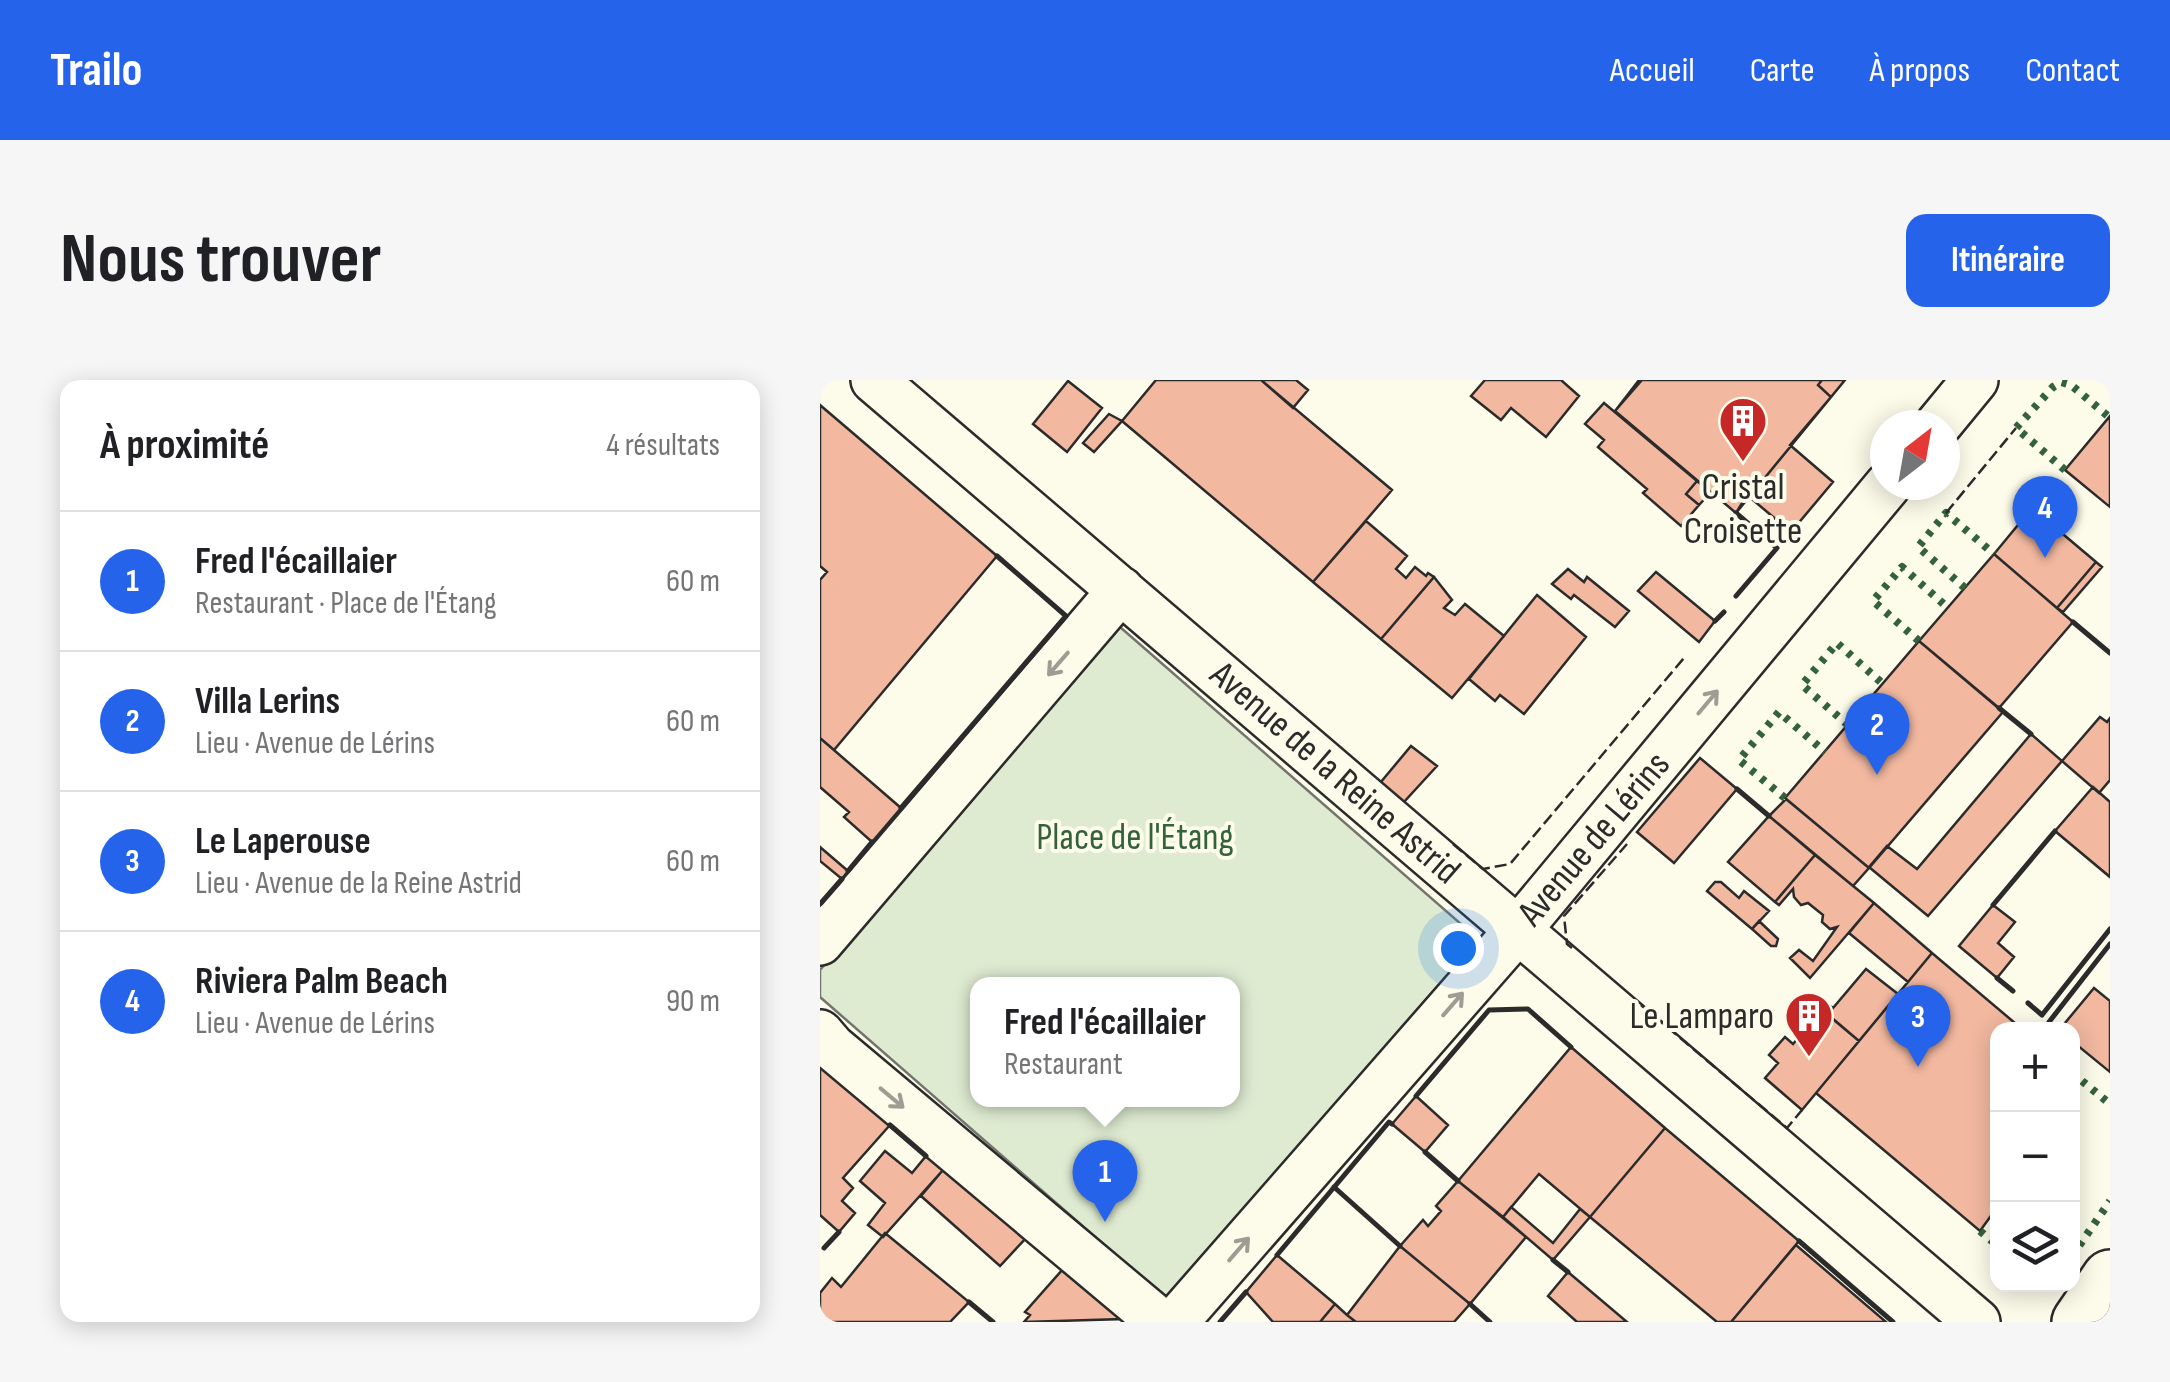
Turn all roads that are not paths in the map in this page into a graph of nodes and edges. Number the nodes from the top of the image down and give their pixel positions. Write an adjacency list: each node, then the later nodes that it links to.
1 (874, 380): 5 (street, Avenue de la Reine Astrid)
2 (1976, 380): 3 (street)
3 (1951, 410)
4 (1876, 500): 6 (street, Avenue de Lérins, one-way to 4)
5 (1121, 590): 6 (street, Avenue de la Reine Astrid); 7 (street, one-way to 7)
6 (1518, 930): 11 (street, Avenue de Lérins, one-way to 6); 12 (street, Avenue de la Reine Astrid)
7 (820, 942)
8 (820, 1033): 10 (street, one-way to 10)
9 (2110, 1278): 13 (street)
10 (1160, 1322)
11 (1175, 1322)
12 (1977, 1322)
13 (2080, 1322)

